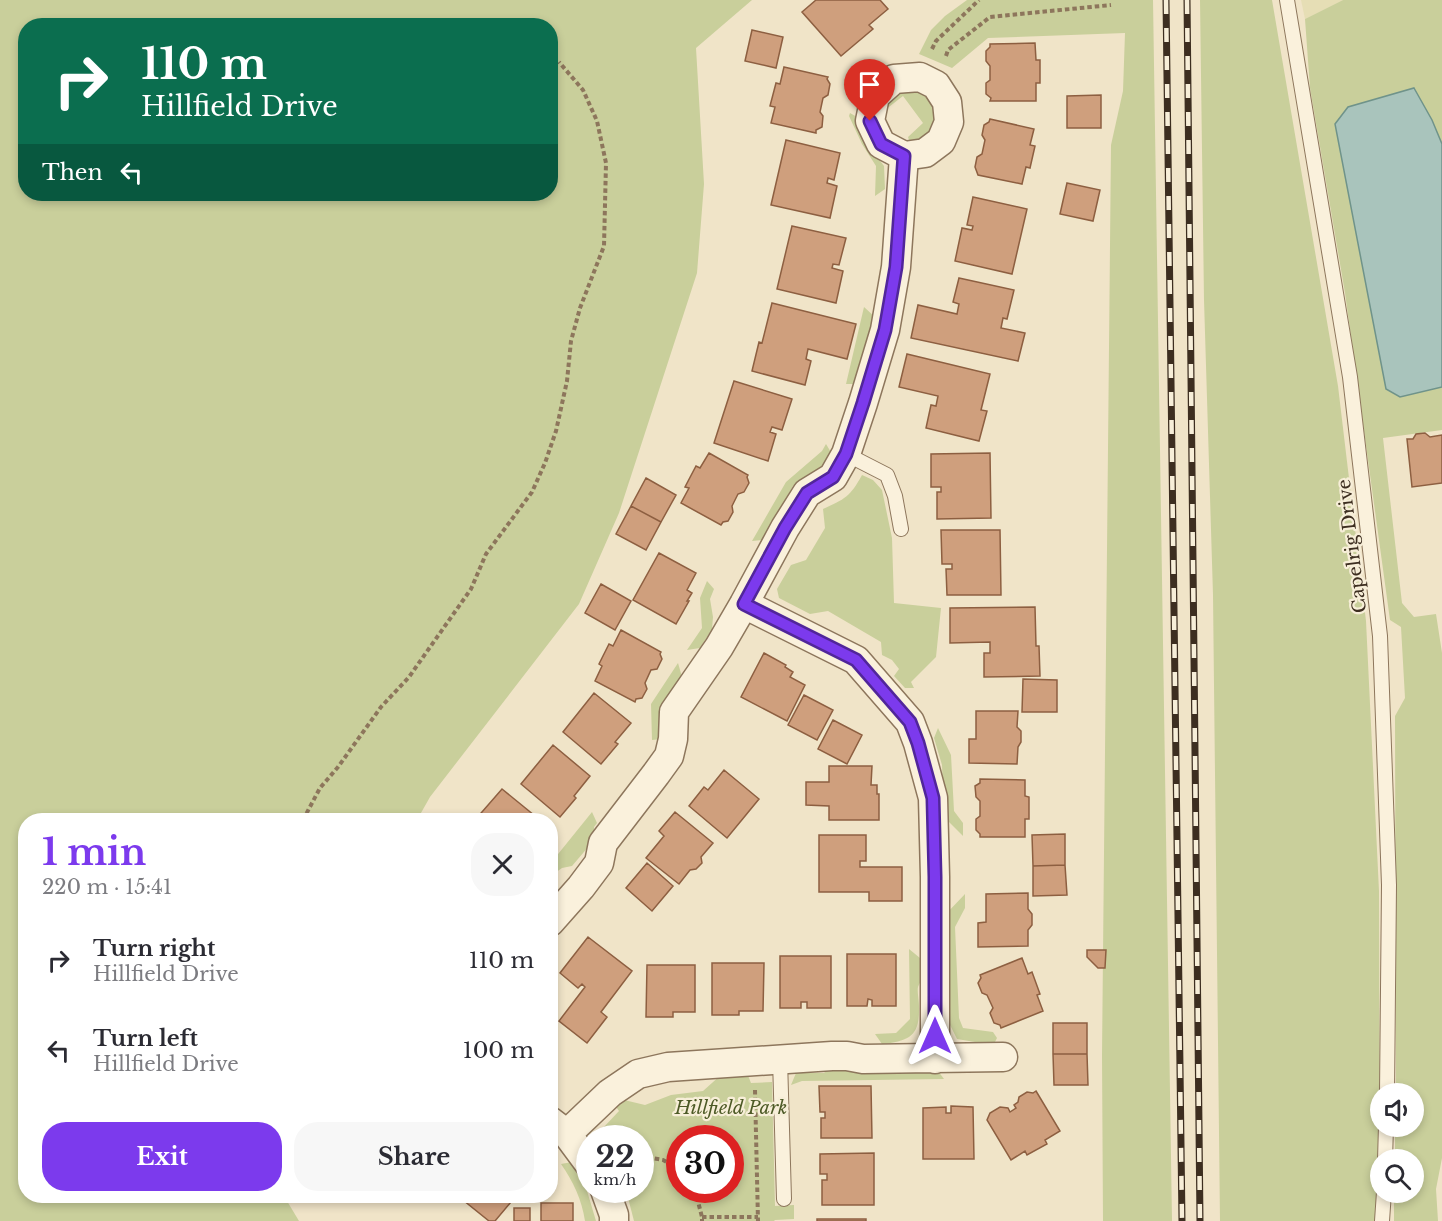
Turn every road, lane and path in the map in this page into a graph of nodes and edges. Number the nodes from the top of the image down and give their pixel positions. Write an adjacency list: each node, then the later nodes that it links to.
1 (979, 0): 5 (path)
2 (1287, 0): 15 (lane, Capelrig Drive)
3 (1111, 5): 5 (path)
4 (559, 62): 10 (path)
5 (928, 81): 6 (street); 6 (street)
6 (904, 156): 7 (street)
7 (846, 454): 8 (lane); 9 (street)
8 (901, 529)
9 (744, 604): 11 (street); 13 (street)
10 (307, 813)
11 (558, 913)
12 (1002, 1057): 13 (street)
13 (935, 1059): 14 (street)
14 (767, 1060): 16 (street); 18 (lane); 23 (path)
15 (1387, 1083)
16 (559, 1127): 17 (street)
17 (576, 1148)
18 (784, 1199)
19 (610, 1203): 24 (street)
20 (698, 1203): 22 (path)
21 (1383, 1203): 25 (lane)
22 (702, 1219): 23 (path)
23 (758, 1219)
24 (614, 1221)
25 (1382, 1221)

